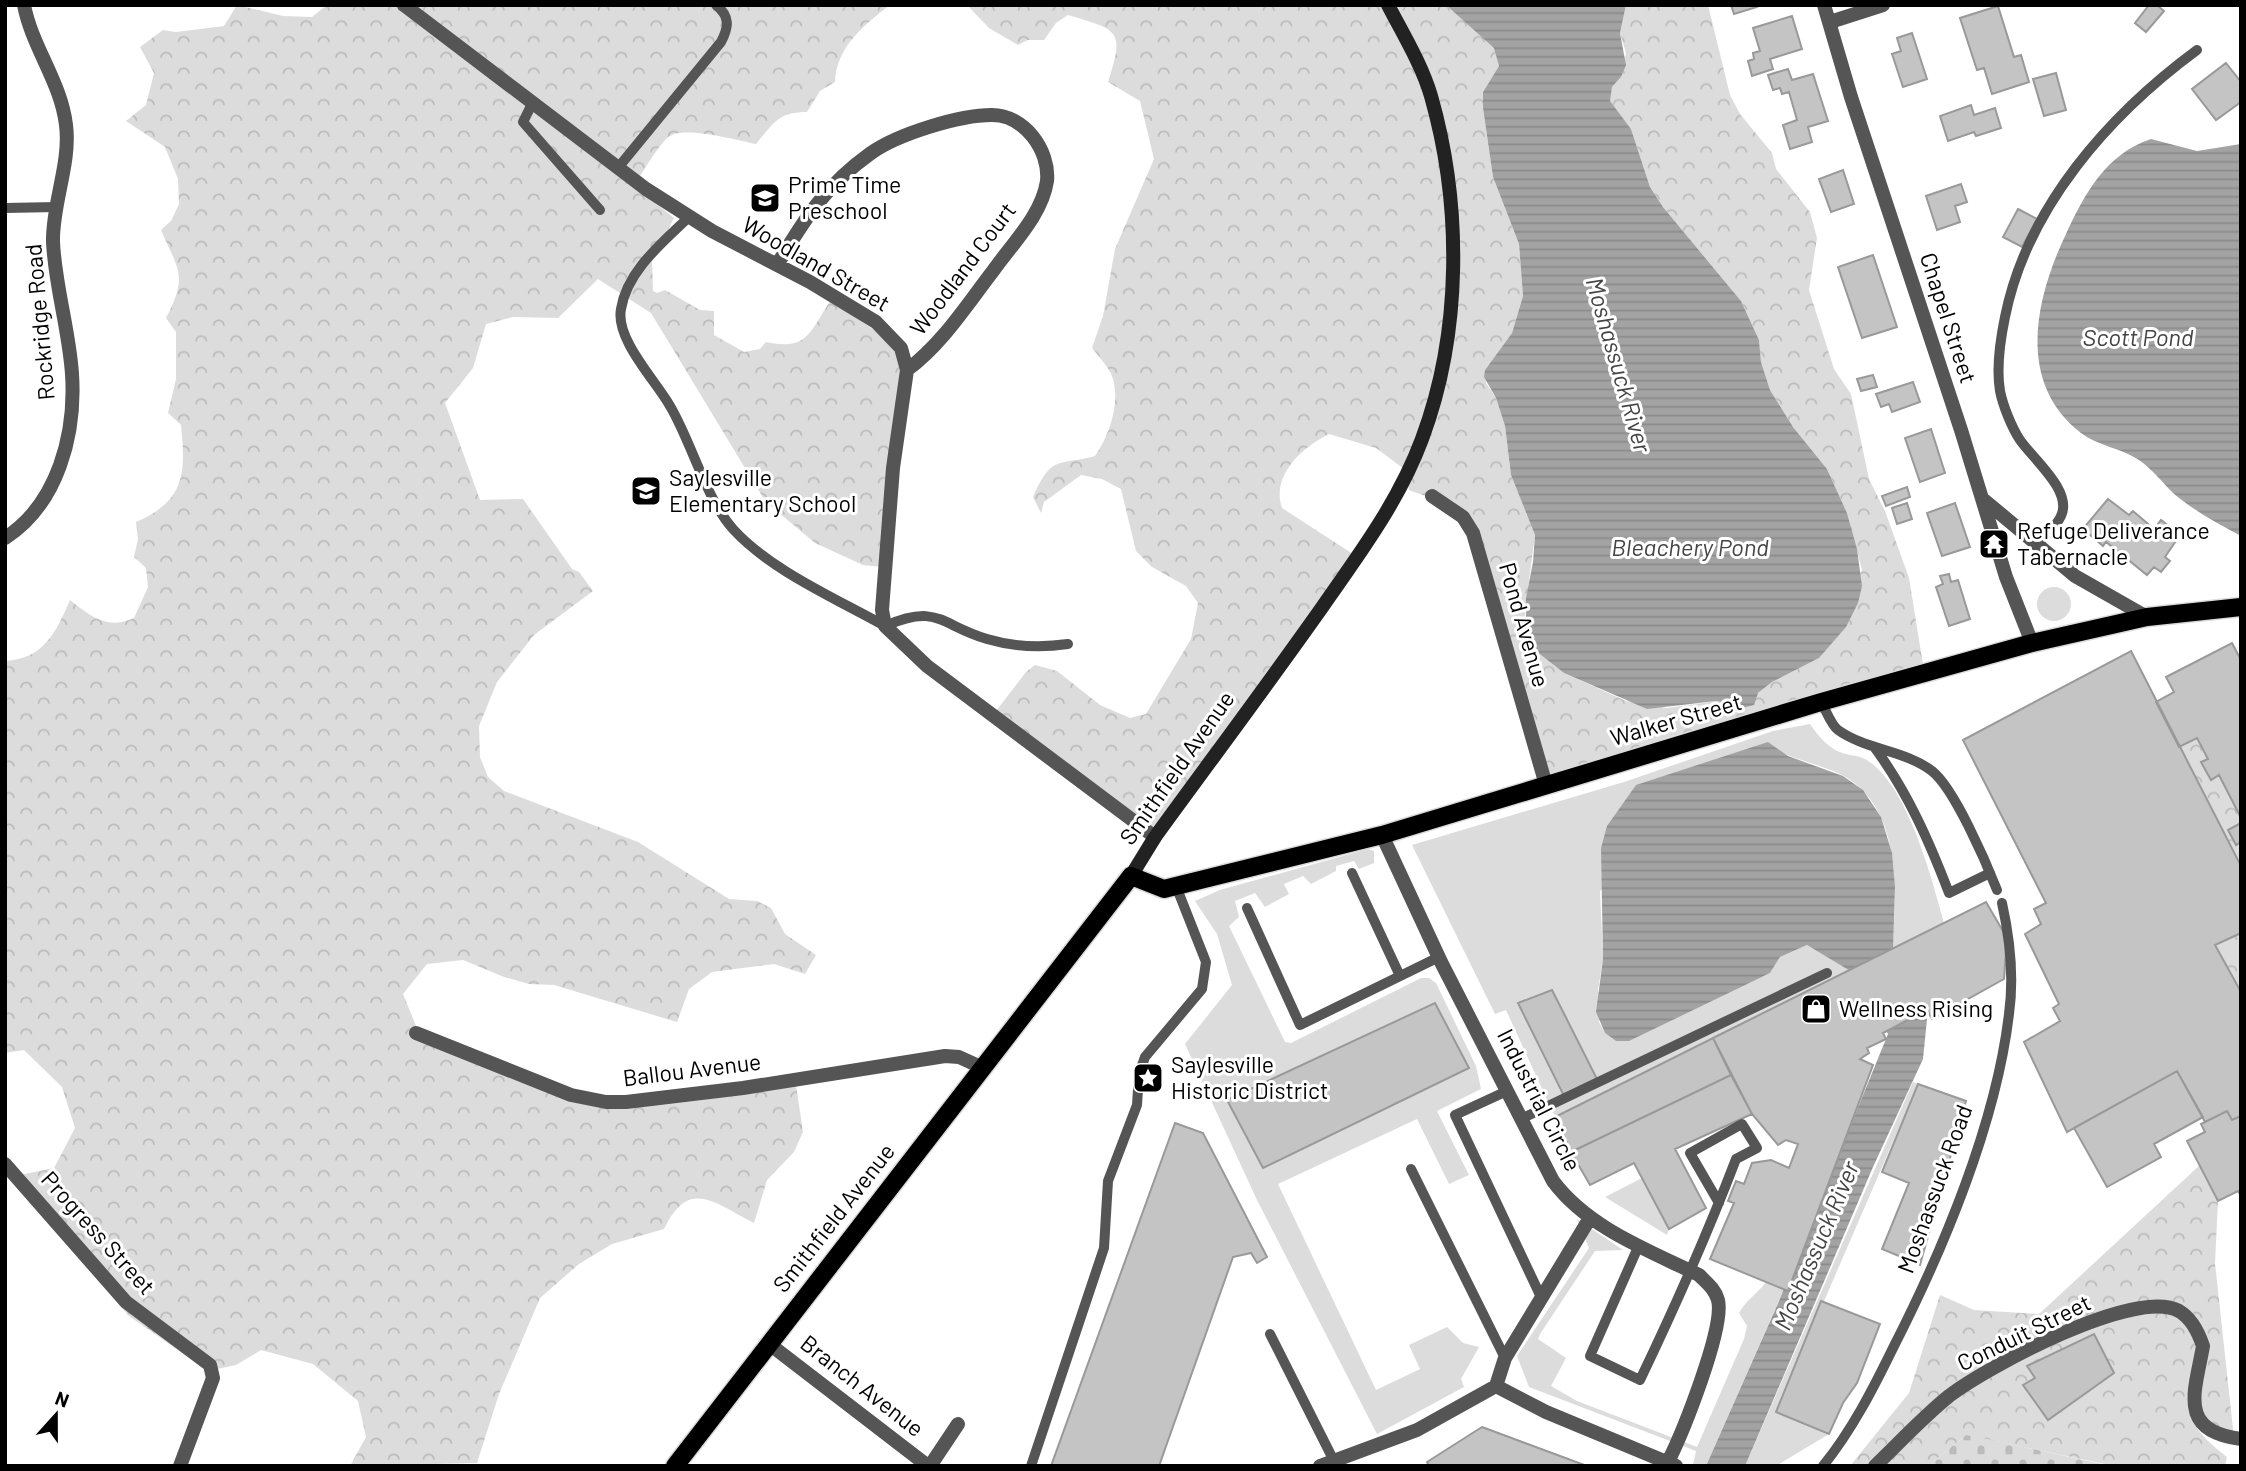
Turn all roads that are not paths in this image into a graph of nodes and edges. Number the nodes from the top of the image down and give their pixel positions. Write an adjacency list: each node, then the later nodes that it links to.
1 (24, 5): 11 (street, Rockridge Road)
2 (404, 5): 9 (street, Woodland Street)
3 (716, 5): 10 (lane)
4 (1388, 5): 30 (main road, Smithfield Avenue)
5 (1824, 5): 7 (street, Chapel Street)
6 (1883, 5): 7 (street)
7 (1830, 22): 18 (street, Chapel Street)
8 (2197, 50): 20 (lane)
9 (532, 104): 10 (street, Woodland Street); 13 (lane)
10 (617, 169): 14 (street, Woodland Street)
11 (57, 207): 12 (lane); 19 (street, Rockridge Road)
12 (5, 208)
13 (600, 210)
14 (689, 218): 15 (street, Woodland Street); 23 (lane)
15 (777, 265): 16 (street, Woodland Street); 16 (street, Woodland Court)
16 (907, 370): 23 (street)
17 (1432, 496): 28 (street, Pond Avenue)
18 (1984, 500): 20 (street); 24 (street, Chapel Street)
19 (5, 538)
20 (2037, 545): 22 (street)
21 (2241, 607): 22 (main road, Walker Street)
22 (2147, 617): 24 (main road, Walker Street)
23 (885, 626): 25 (lane); 30 (street)
24 (2032, 643): 26 (main road, Walker Street)
25 (1068, 644)
26 (1821, 702): 27 (lane); 28 (main road, Walker Street)
27 (1875, 748): 32 (lane); 32 (lane)
28 (1546, 785): 29 (main road, Walker Street)
29 (1382, 835): 34 (main road, Walker Street); 38 (street, Industrial Circle)
30 (1155, 837): 33 (main road, Smithfield Avenue)
31 (1352, 873): 40 (lane)
32 (1990, 873): 35 (lane)
33 (1131, 876): 34 (main road, Walker Street); 42 (main road, Smithfield Avenue)
34 (1176, 886): 63 (lane)
35 (1997, 890)
36 (2002, 903): 64 (lane, Moshassuck Road)
37 (1247, 908): 40 (lane)
38 (1439, 957): 40 (lane); 43 (street, Industrial Circle)
39 (1827, 973): 44 (lane)
40 (1400, 976)
41 (416, 1033): 42 (street, Ballou Avenue)
42 (981, 1067): 53 (main road, Smithfield Avenue)
43 (1507, 1091): 44 (street, Industrial Circle); 51 (lane)
44 (1521, 1119): 48 (street, Industrial Circle)
45 (5, 1164): 60 (street, Progress Street)
46 (1411, 1169): 54 (lane)
47 (1719, 1203): 47 (lane); 50 (lane)
48 (1590, 1218): 49 (street); 51 (street)
49 (1639, 1245): 50 (street); 50 (lane)
50 (1692, 1272): 59 (street)
51 (1541, 1297): 54 (street)
52 (1270, 1334): 58 (lane)
53 (768, 1343): 61 (main road, Smithfield Avenue); 62 (street, Branch Avenue)
54 (1505, 1358): 55 (street)
55 (1496, 1386): 58 (street); 59 (street)
56 (958, 1424): 62 (street)
57 (2241, 1439): 65 (street, Conduit Street)
58 (1327, 1463)
59 (1670, 1465)
60 (180, 1466)
61 (675, 1466)
62 (929, 1466)
63 (1031, 1466)
64 (1823, 1466)
65 (1875, 1466)

